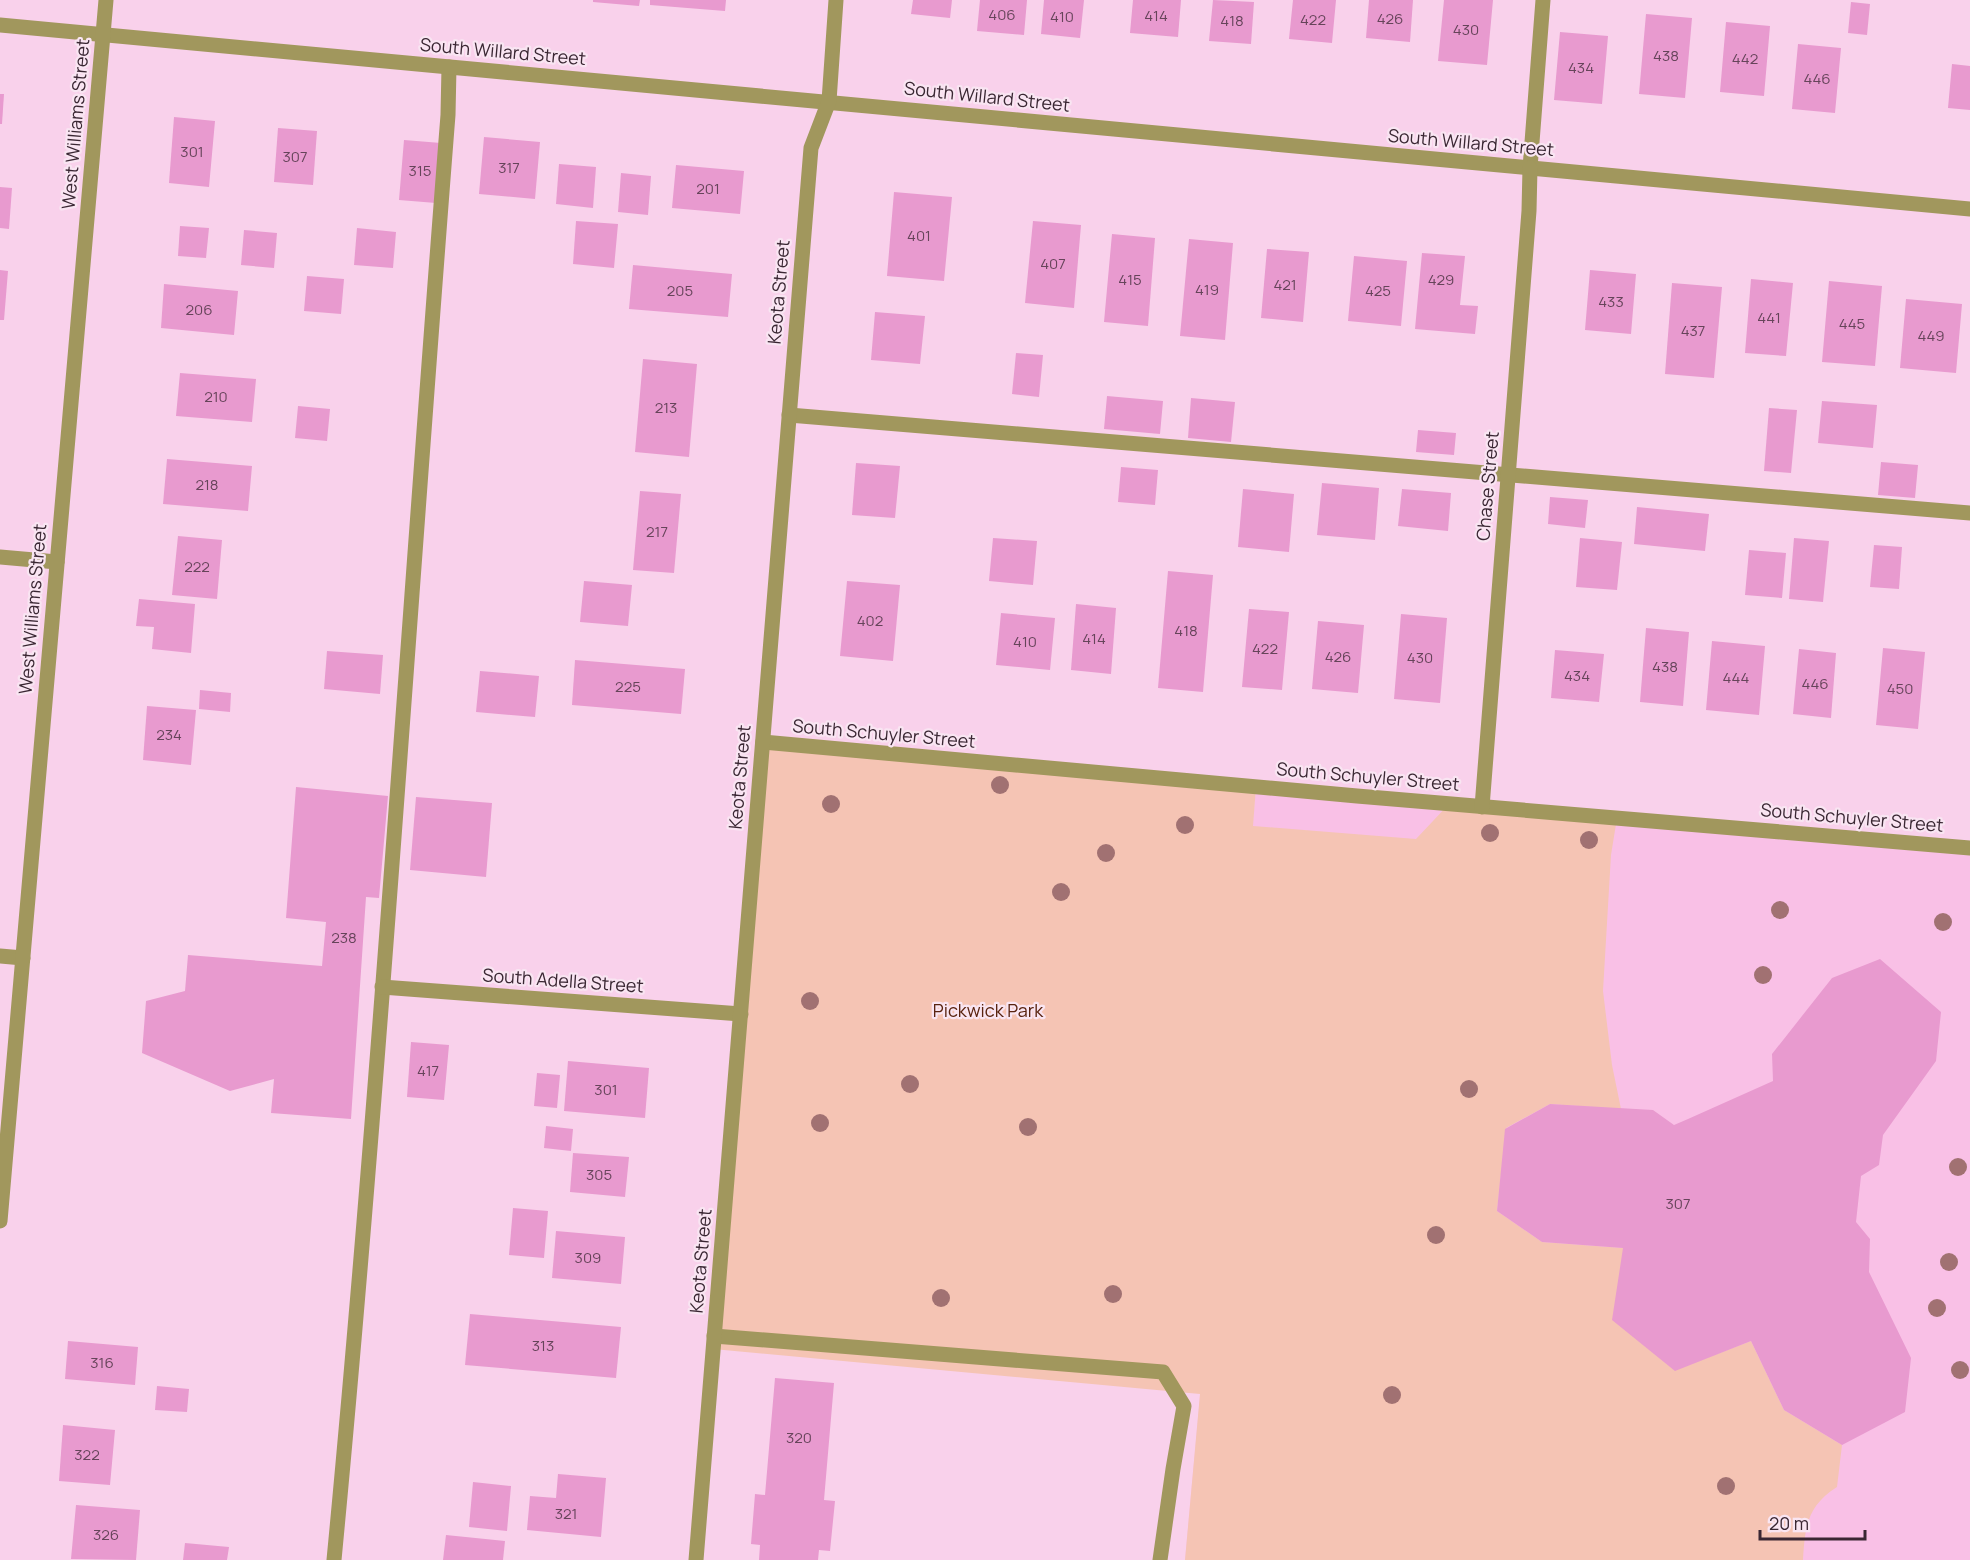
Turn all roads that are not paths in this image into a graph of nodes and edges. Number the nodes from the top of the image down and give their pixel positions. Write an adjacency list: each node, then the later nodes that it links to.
1 (106, 0): 5 (street, West Williams Street)
2 (837, 0): 7 (street, Keota Street)
3 (1543, 0): 8 (street, Chase Street)
4 (0, 25): 5 (street, South Willard Street)
5 (103, 35): 6 (street, South Willard Street); 14 (street, West Williams Street)
6 (449, 67): 7 (street, South Willard Street); 20 (street)
7 (829, 101): 8 (street, South Willard Street); 10 (street, Keota Street)
8 (1530, 168): 9 (street, South Willard Street); 11 (street, Chase Street)
9 (1970, 209)
10 (789, 415): 11 (street); 15 (street, Keota Street)
11 (1509, 475): 12 (street); 16 (street, Chase Street)
12 (1970, 513)
13 (0, 557): 14 (street)
14 (57, 562): 19 (street, West Williams Street)
15 (763, 742): 16 (street, South Schuyler Street); 21 (street, Keota Street)
16 (1482, 807): 17 (street, South Schuyler Street)
17 (1970, 848)
18 (0, 956): 19 (street)
19 (23, 958): 22 (street, West Williams Street)
20 (382, 987): 21 (street, South Adella Street); 24 (street)
21 (741, 1014): 23 (street, Keota Street)
22 (0, 1221)
23 (714, 1336): 25 (street, Keota Street); 26 (street)
24 (334, 1560)
25 (696, 1560)
26 (1160, 1560)

